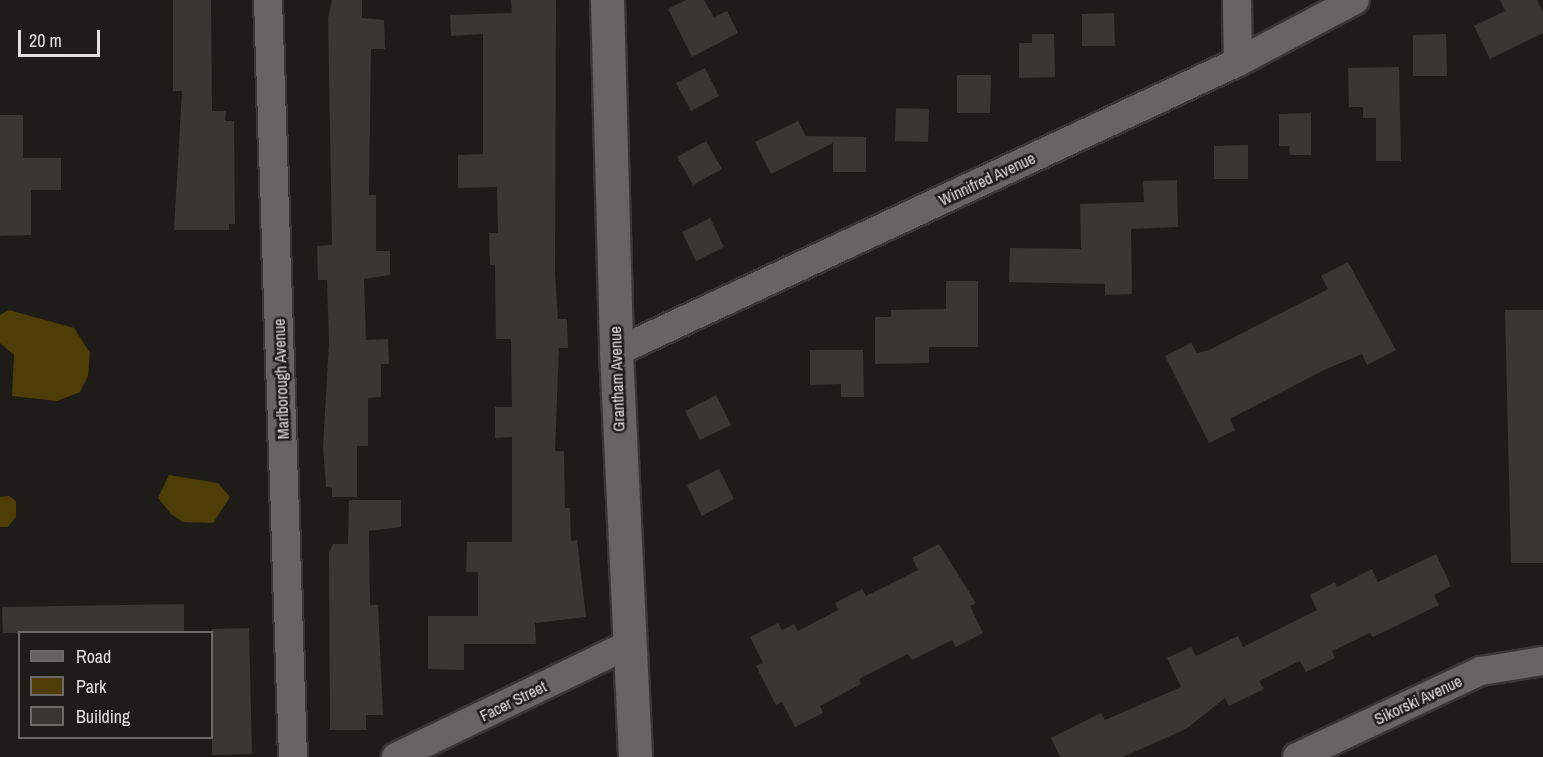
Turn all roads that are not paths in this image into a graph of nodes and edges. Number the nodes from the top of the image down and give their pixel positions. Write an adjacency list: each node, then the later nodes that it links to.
1 (268, 0): 9 (street, Marlborough Avenue)
2 (607, 0): 6 (street, Grantham Avenue)
3 (1237, 0): 5 (street)
4 (1355, 0): 5 (street, Winnifred Avenue)
5 (1238, 62): 6 (street, Winnifred Avenue)
6 (616, 352): 7 (street, Grantham Avenue)
7 (630, 644): 10 (street, Facer Street); 11 (street, Grantham Avenue)
8 (1543, 661): 12 (street, Sikorski Avenue)
9 (293, 757)
10 (396, 757)
11 (634, 757)
12 (1297, 757)

